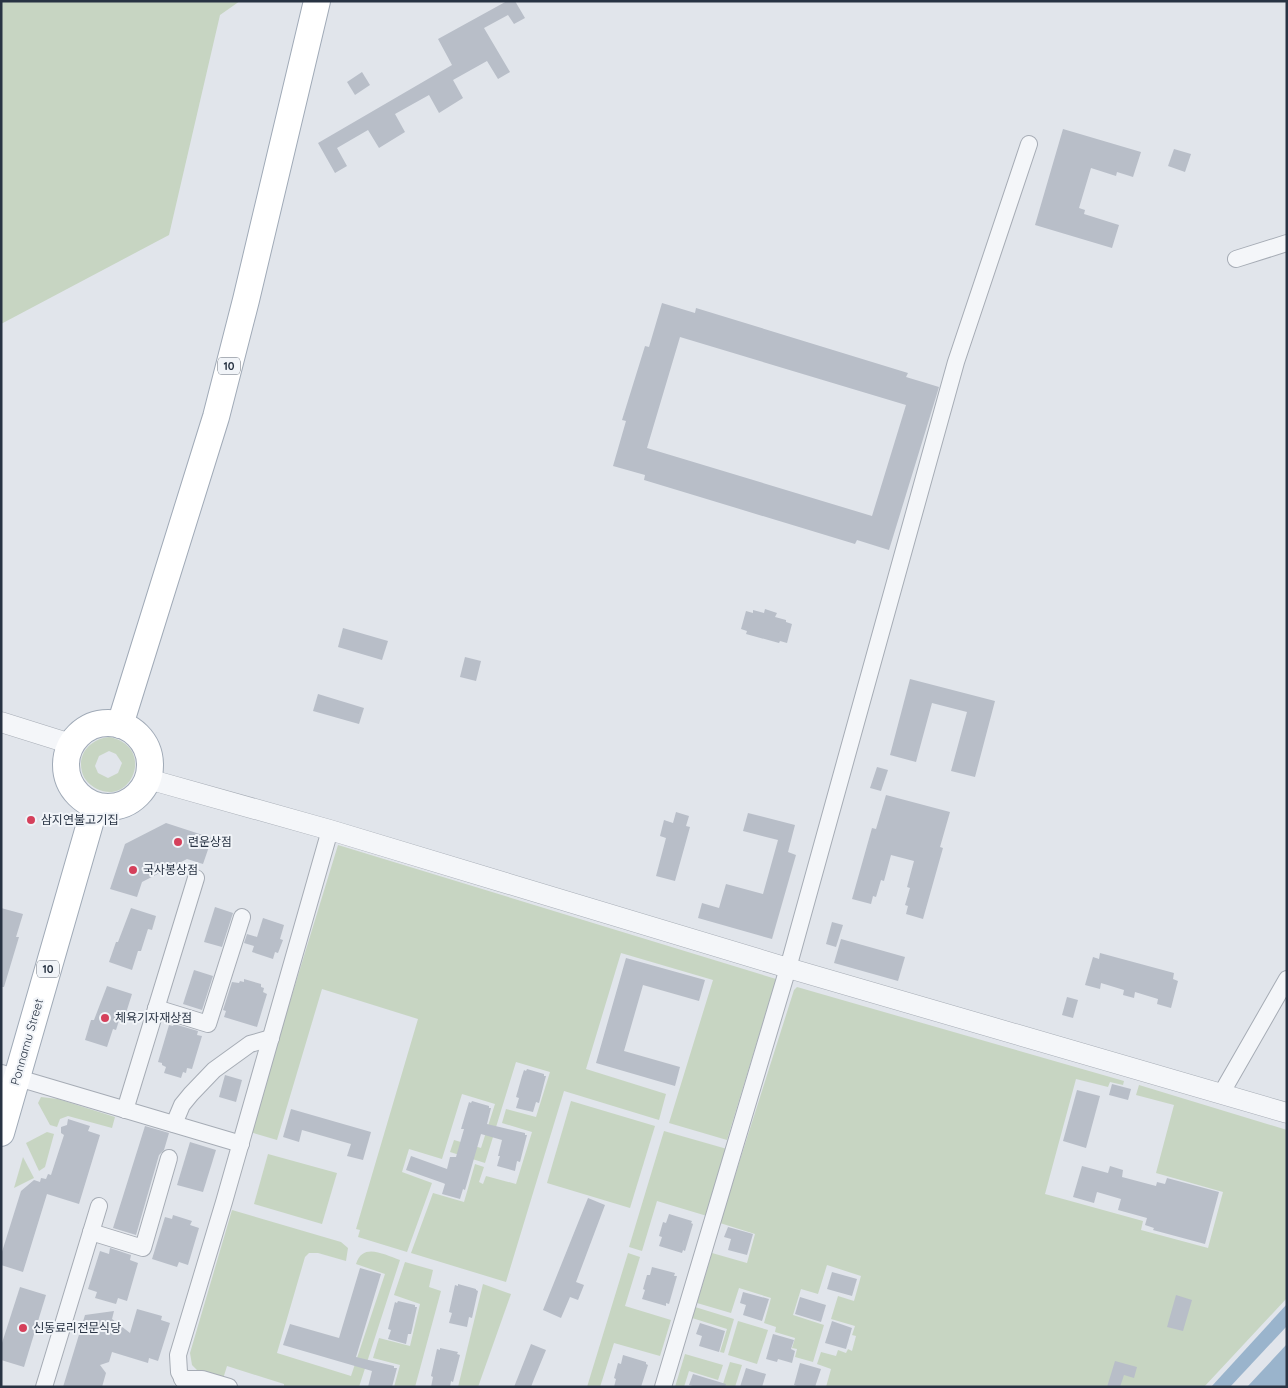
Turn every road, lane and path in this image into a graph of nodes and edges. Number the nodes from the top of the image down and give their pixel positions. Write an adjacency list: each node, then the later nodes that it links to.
1 (317, 1): 6 (main road, 10)
2 (1029, 144): 13 (street)
3 (1287, 243): 4 (street)
4 (1236, 259)
5 (1, 722): 7 (street)
6 (120, 725): 7 (main road); 8 (main road)
7 (71, 744): 9 (main road)
8 (148, 779): 9 (main road); 10 (street)
9 (95, 806): 17 (main road, Ponnamu Street / 10)
10 (330, 830): 13 (street); 16 (street)
11 (196, 878): 15 (street)
12 (242, 917): 15 (street)
13 (788, 968): 18 (street); 30 (street)
14 (1287, 979): 18 (street)
15 (156, 1008): 19 (street)
16 (271, 1038): 21 (street); 23 (street)
17 (9, 1076): 19 (street); 22 (main road, Ponnamu Street / 10)
18 (1221, 1094): 20 (street)
19 (126, 1110): 21 (street)
20 (1287, 1113)
21 (174, 1124): 23 (street)
22 (1, 1133)
23 (241, 1144): 27 (street)
24 (170, 1158): 26 (street)
25 (99, 1206): 26 (street)
26 (91, 1232): 28 (street)
27 (185, 1383): 29 (street)
28 (44, 1387)
29 (229, 1387)
30 (663, 1387)

